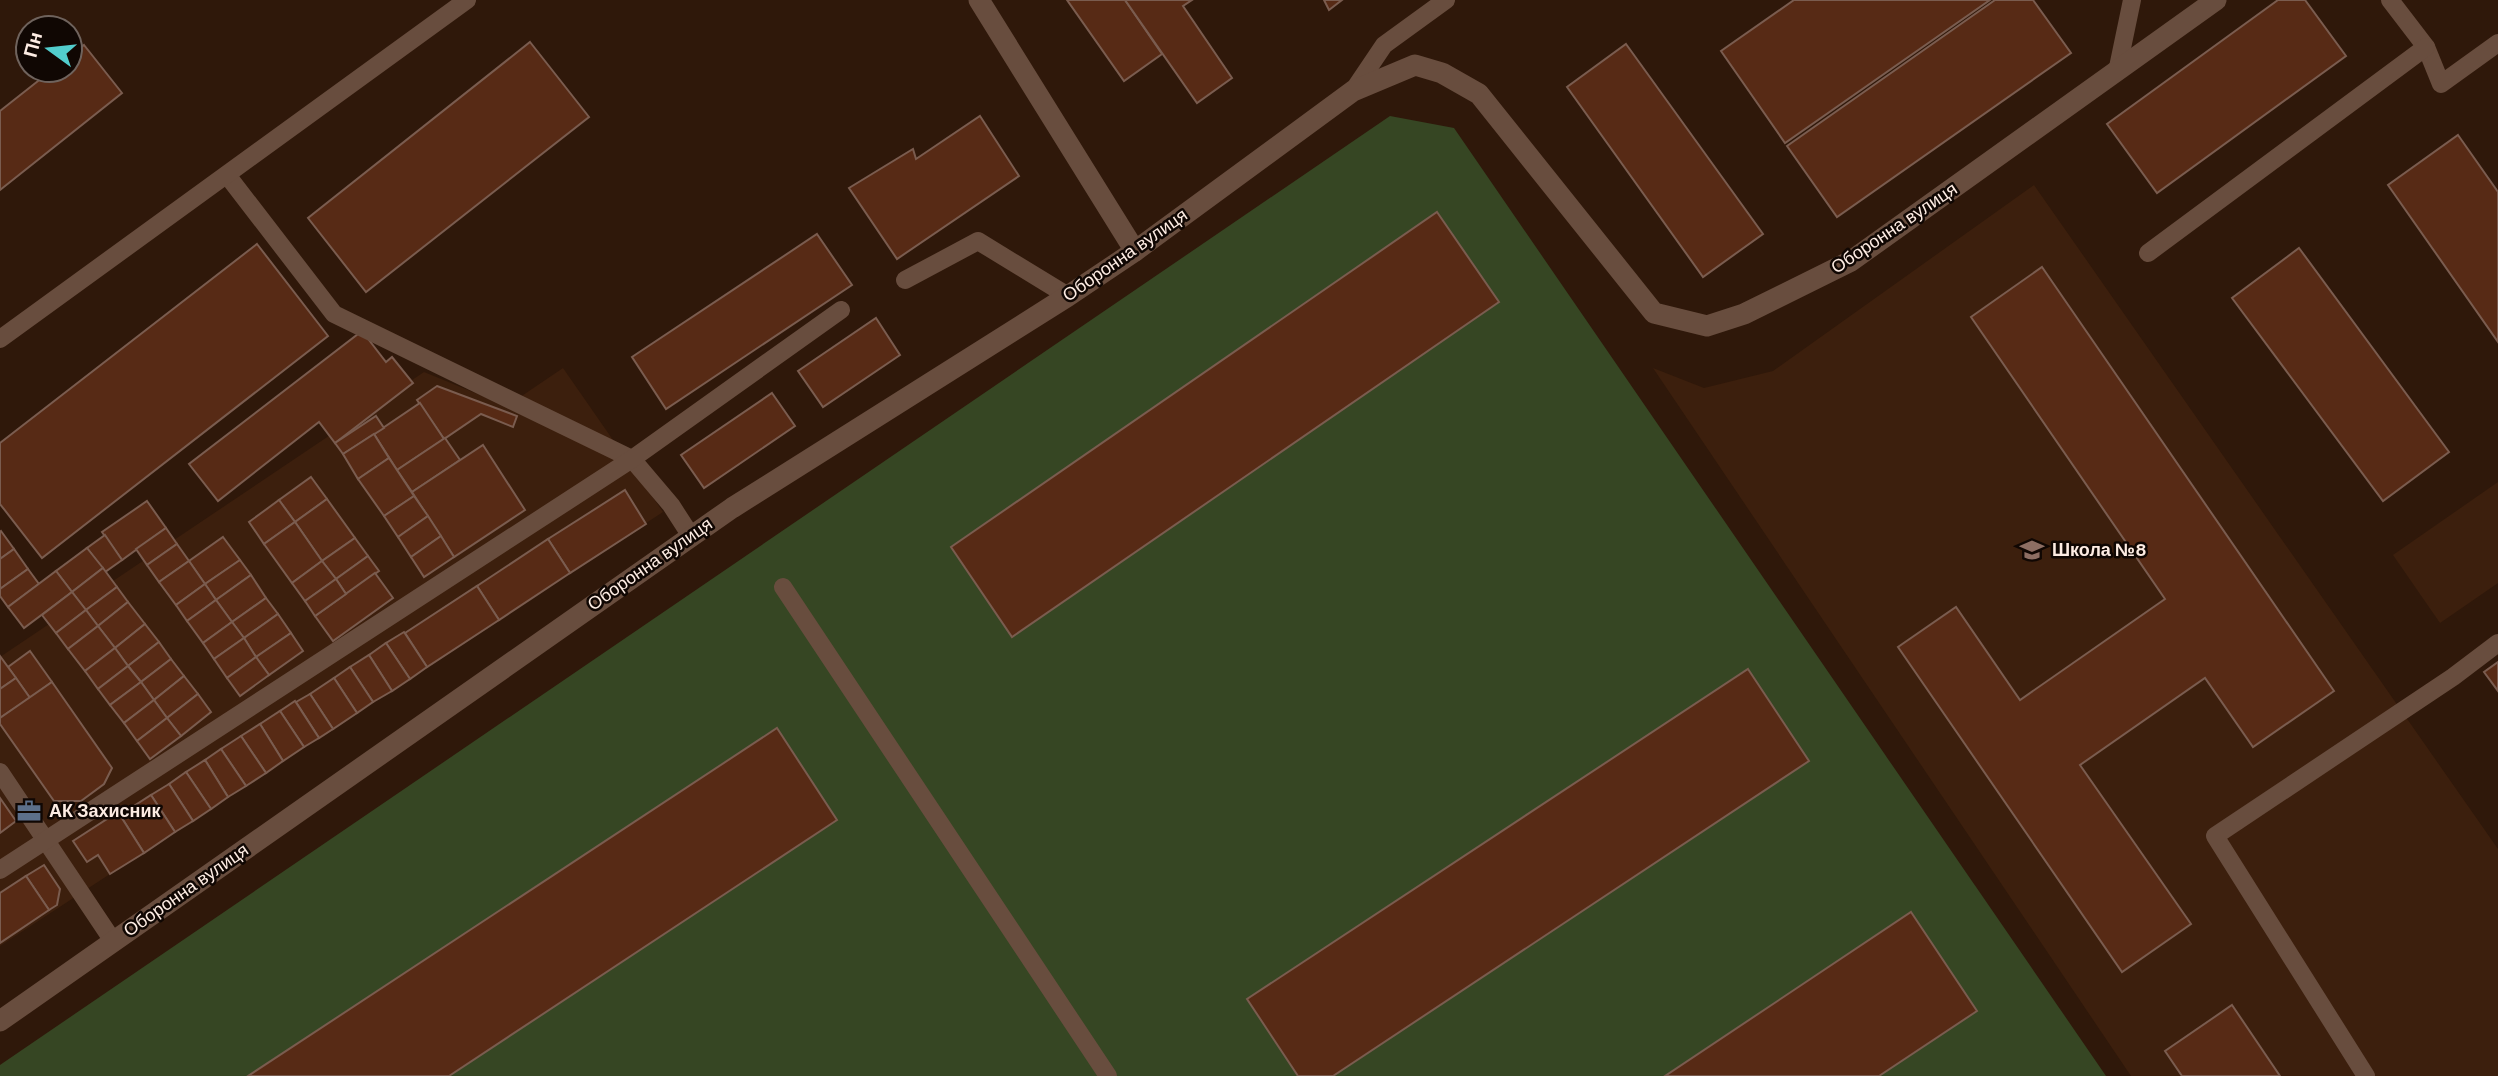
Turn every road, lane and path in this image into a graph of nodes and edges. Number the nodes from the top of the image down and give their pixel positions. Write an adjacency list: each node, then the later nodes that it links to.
1 (467, 0): 11 (lane)
2 (979, 0): 12 (street)
3 (1446, 0): 10 (lane)
4 (2132, 0): 9 (lane)
5 (2216, 0): 9 (street, Оборонна вулиця)
6 (2390, 0): 8 (lane)
7 (2498, 43): 8 (lane)
8 (2426, 47): 13 (lane)
9 (2116, 72): 10 (street, Оборонна вулиця)
10 (1353, 91): 12 (street, Оборонна вулиця)
11 (227, 174): 17 (lane); 18 (lane)
12 (1135, 251): 15 (street, Оборонна вулиця)
13 (2148, 253)
14 (905, 280): 15 (lane)
15 (1068, 296): 19 (street, Оборонна вулиця)
16 (841, 310): 18 (lane)
17 (0, 339)
18 (632, 459): 19 (lane); 23 (lane)
19 (691, 536): 25 (street, Оборонна вулиця)
20 (783, 587): 27 (lane)
21 (2498, 643): 28 (lane)
22 (0, 772): 23 (lane)
23 (46, 840): 24 (lane); 25 (lane)
24 (0, 870)
25 (113, 941): 26 (street, Оборонна вулиця)
26 (0, 1021)
27 (1108, 1076)
28 (2366, 1076)

